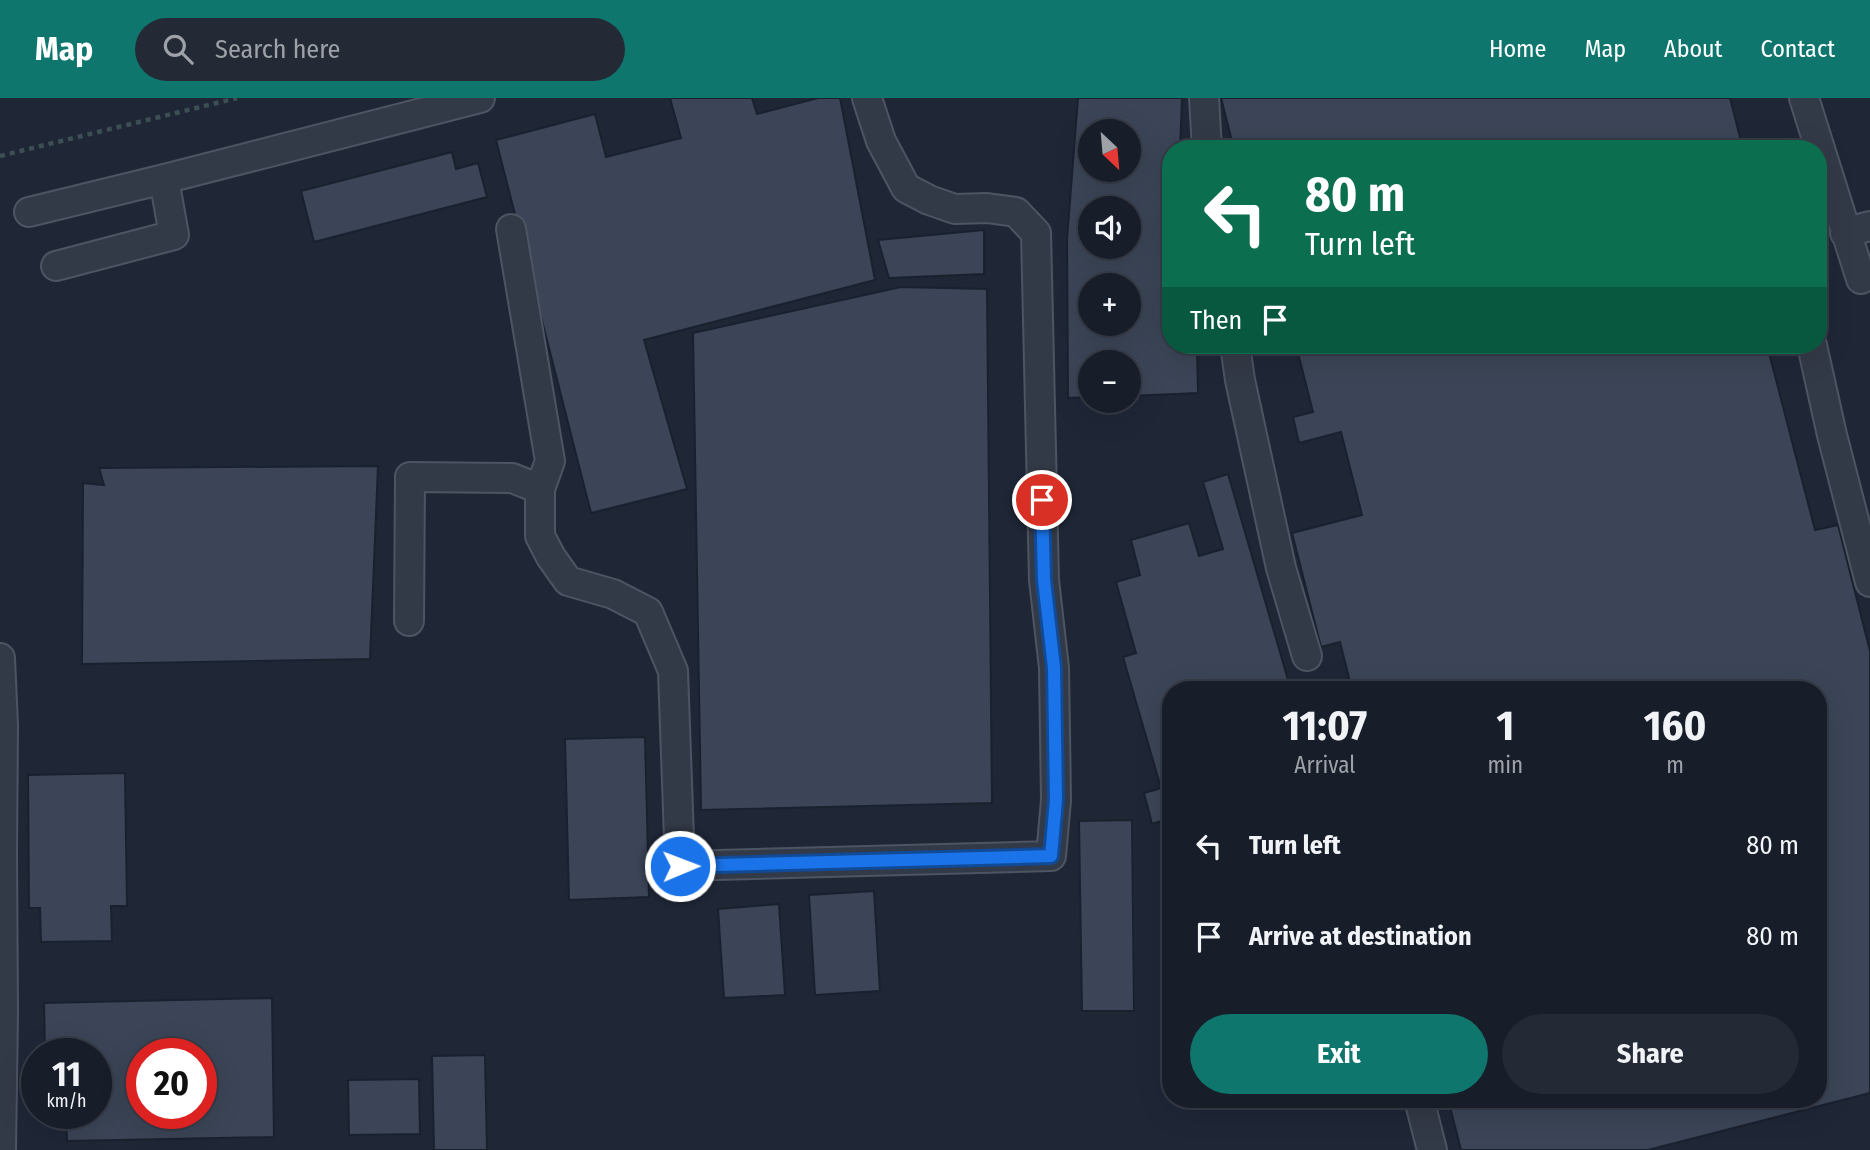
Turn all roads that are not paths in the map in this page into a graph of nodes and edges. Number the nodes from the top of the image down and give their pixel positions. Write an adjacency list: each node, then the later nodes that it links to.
1 (480, 98): 8 (street)
2 (867, 98): 16 (street)
3 (1203, 98): 5 (street)
4 (1804, 98): 6 (street)
5 (1207, 140)
6 (1821, 140)
7 (1827, 154): 11 (street)
8 (164, 179): 9 (street); 12 (street)
9 (29, 212)
10 (511, 229): 16 (street)
11 (1858, 230): 13 (street)
12 (55, 266)
13 (1861, 279)
14 (1236, 354): 19 (street)
15 (1814, 354): 17 (street)
16 (540, 489): 18 (street)
17 (1870, 582)
18 (409, 621)
19 (1307, 656)
20 (0, 658): 21 (street)
21 (2, 1014): 22 (street)
22 (1, 1071): 24 (street)
23 (1421, 1108): 25 (street)
24 (1, 1150)
25 (1432, 1150)

